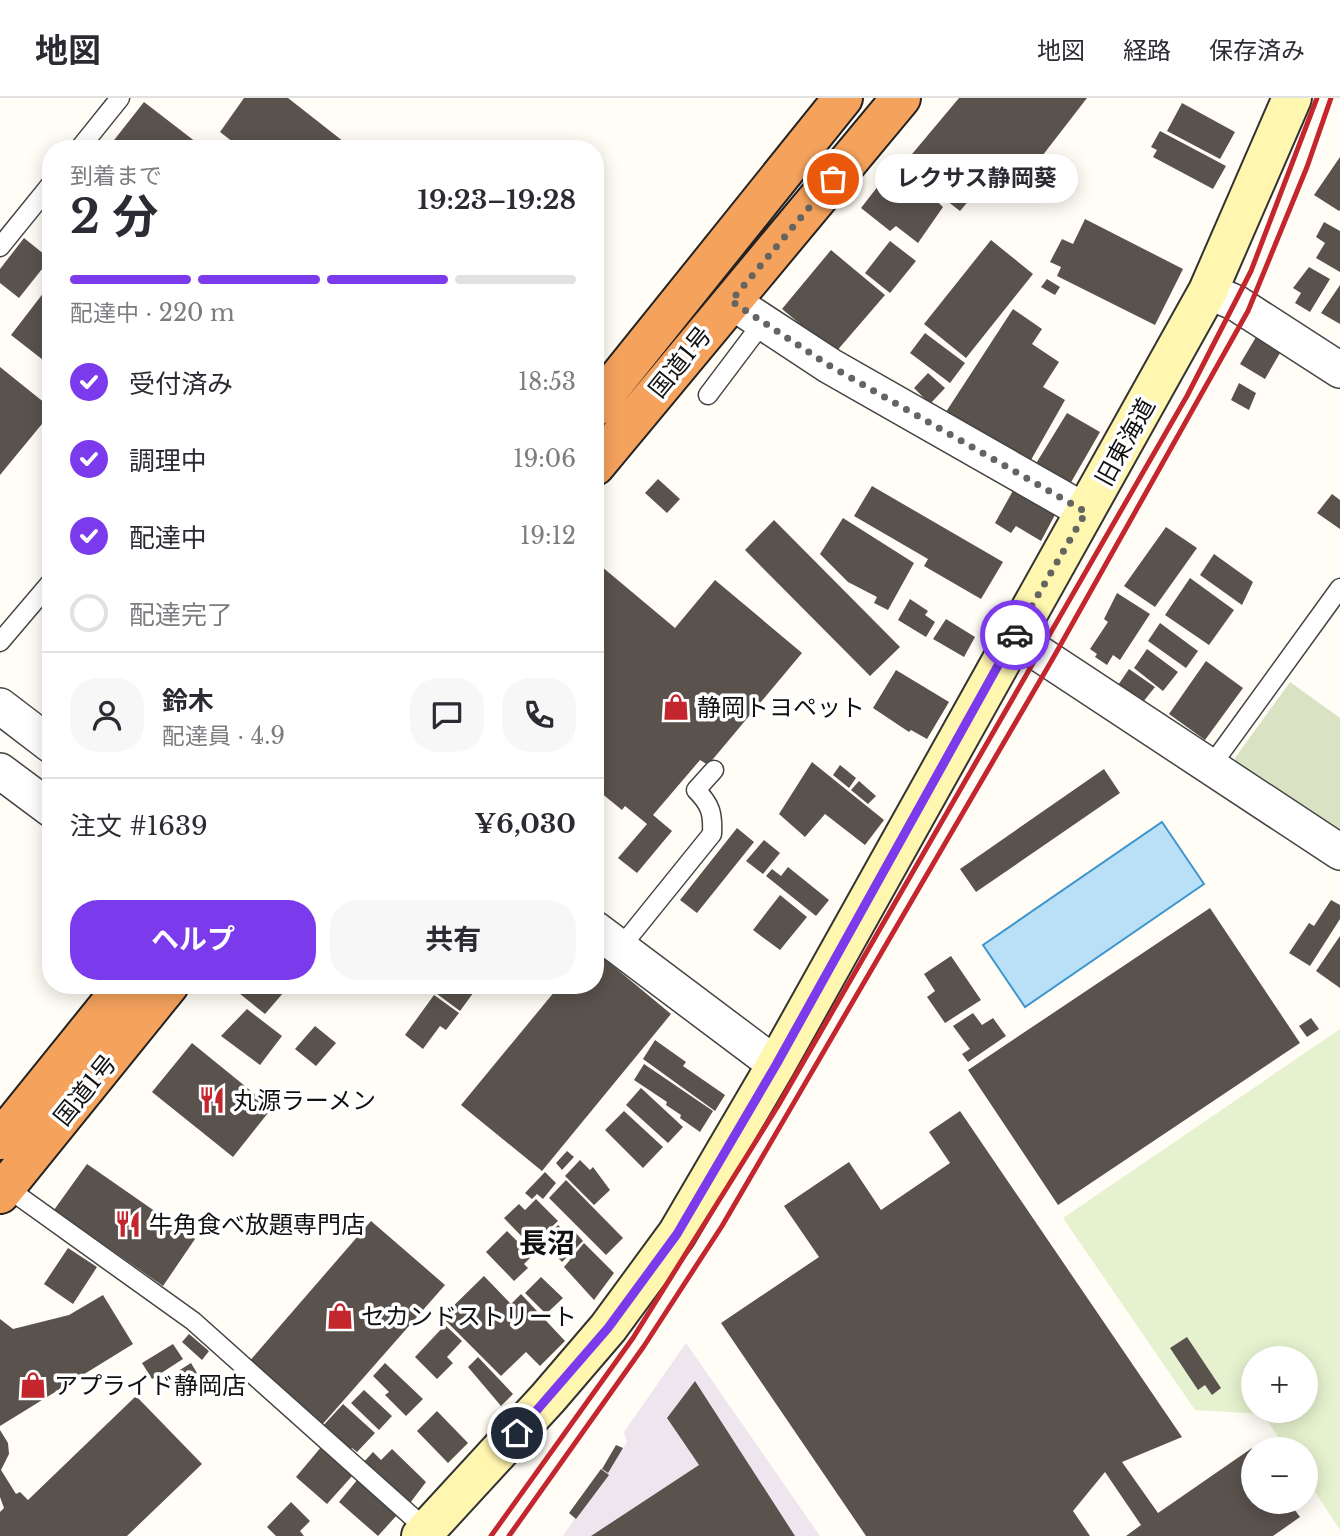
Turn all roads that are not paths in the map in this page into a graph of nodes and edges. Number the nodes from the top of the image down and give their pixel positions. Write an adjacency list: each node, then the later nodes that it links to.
1 (120, 98): 5 (lane)
2 (843, 98): 13 (highway, 国道1号)
3 (901, 98): 9 (highway, 国道1号)
4 (1292, 98): 8 (street, 旧東海道)
5 (86, 140)
6 (42, 195): 7 (lane)
7 (0, 247)
8 (1208, 291): 11 (street); 15 (street, 旧東海道)
9 (731, 301): 10 (street); 14 (highway, 国道1号)
10 (763, 322): 12 (lane); 15 (street)
11 (1340, 370)
12 (708, 395)
13 (604, 396)
14 (604, 455)
15 (1086, 512): 18 (street, 旧東海道)
16 (1340, 588): 22 (lane)
17 (42, 593): 19 (lane)
18 (1014, 638): 22 (street); 30 (street, 旧東海道)
19 (0, 642)
20 (0, 706): 21 (street)
21 (42, 738)
22 (1211, 766): 26 (street)
23 (714, 770): 27 (lane)
24 (0, 771): 25 (street)
25 (42, 802)
26 (1340, 852)
27 (607, 938): 30 (street)
28 (118, 994): 31 (highway, 国道1号)
29 (162, 994): 32 (highway, 国道1号)
30 (776, 1065): 33 (street, 旧東海道)
31 (0, 1140)
32 (3, 1190): 33 (lane)
33 (424, 1533)

